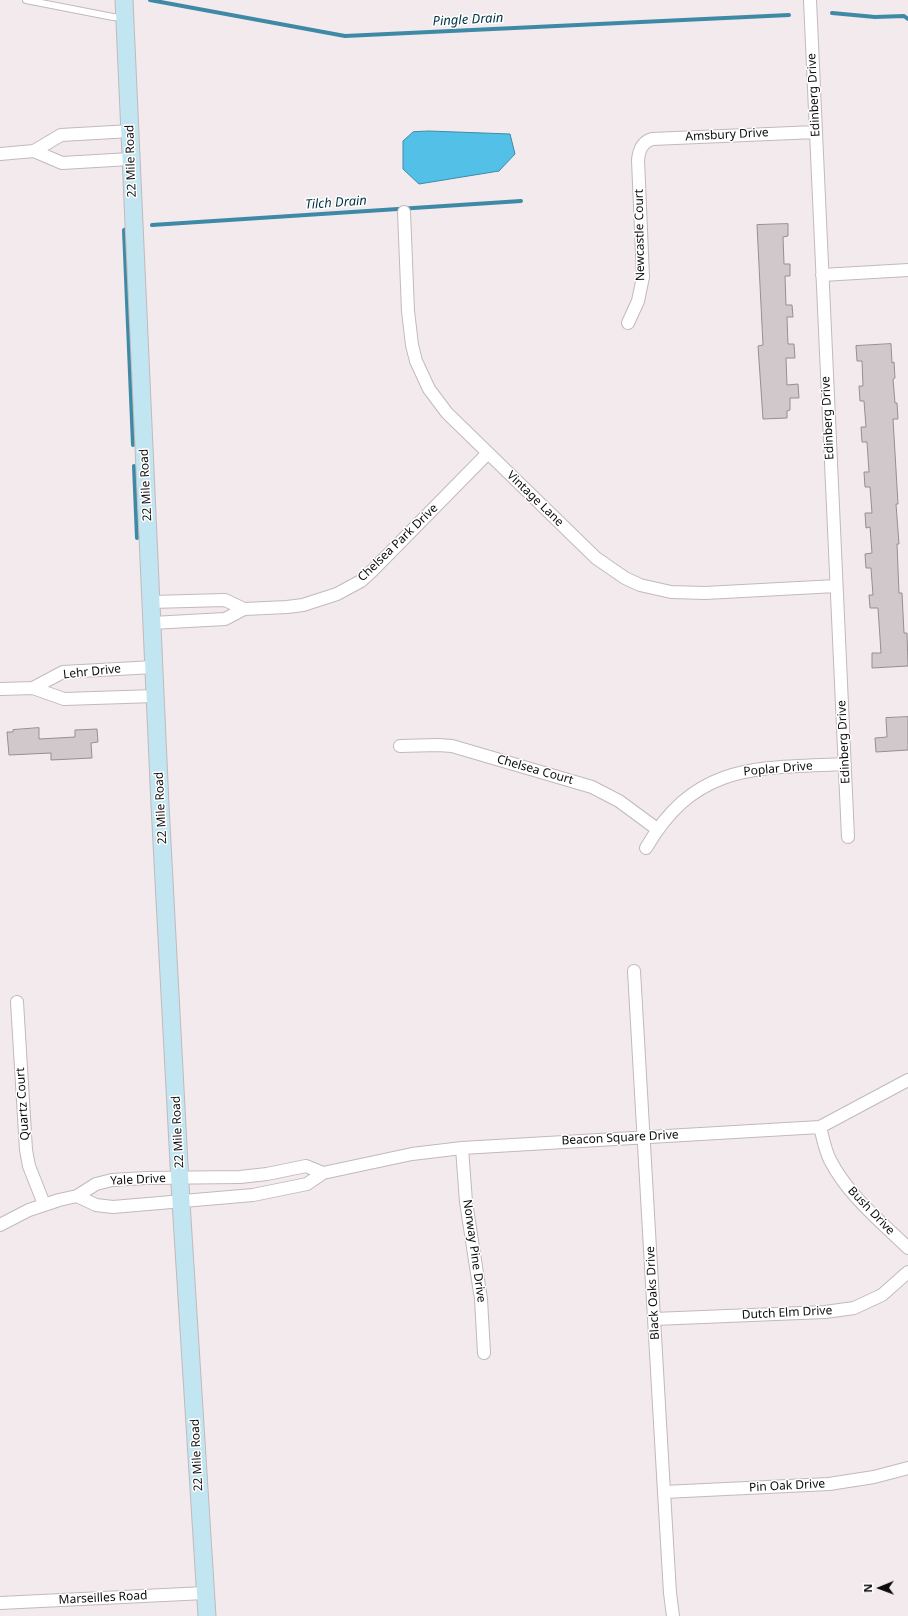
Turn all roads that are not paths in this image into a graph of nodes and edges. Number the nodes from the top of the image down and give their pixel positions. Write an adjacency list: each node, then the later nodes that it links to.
1 (26, 0): 4 (lane)
2 (124, 0): 4 (street, 22 Mile Road)
3 (810, 0): 6 (street, Edinberg Drive)
4 (125, 18): 5 (street, 22 Mile Road)
5 (131, 131): 8 (street); 10 (street, 22 Mile Road)
6 (816, 132): 7 (street, Amsbury Drive); 13 (street, Edinberg Drive)
7 (642, 146): 14 (street, Newcastle Court)
8 (34, 151): 9 (street); 10 (street)
9 (0, 154)
10 (130, 159): 17 (street, 22 Mile Road)
11 (404, 212): 15 (street, Vintage Lane)
12 (908, 270): 13 (street)
13 (822, 275): 16 (street, Edinberg Drive)
14 (628, 323)
15 (488, 452): 16 (street, Vintage Lane); 18 (street, Chelsea Park Drive)
16 (836, 586): 25 (street, Edinberg Drive)
17 (151, 602): 18 (street, Chelsea Park Drive); 19 (street, 22 Mile Road)
18 (244, 609): 19 (street, Chelsea Park Drive)
19 (152, 623): 20 (street, 22 Mile Road)
20 (154, 667): 21 (street, Lehr Drive); 23 (street, 22 Mile Road)
21 (33, 688): 22 (street, Lehr Drive); 23 (street, Lehr Drive)
22 (0, 690)
23 (155, 696): 36 (street, 22 Mile Road)
24 (400, 746): 26 (street, Chelsea Court)
25 (845, 764): 26 (street, Poplar Drive); 27 (street, Edinberg Drive)
26 (657, 829): 28 (street, Poplar Drive)
27 (848, 837)
28 (646, 848)
29 (634, 970): 33 (street, Black Oaks Drive)
30 (16, 1002): 39 (street, Quartz Court)
31 (908, 1080): 32 (street, Beacon Square Drive)
32 (820, 1127): 33 (street, Beacon Square Drive); 41 (street, Bush Drive)
33 (645, 1137): 34 (street, Beacon Square Drive); 43 (street, Black Oaks Drive)
34 (462, 1148): 35 (street, Beacon Square Drive); 44 (street, Norway Pine Drive)
35 (323, 1173): 36 (street); 38 (street, Beacon Square Drive)
36 (180, 1178): 37 (street, Yale Drive); 38 (street, 22 Mile Road)
37 (77, 1196): 38 (street, Yale Drive); 39 (street, Yale Drive)
38 (181, 1202): 47 (street, 22 Mile Road)
39 (44, 1204): 40 (street, Yale Drive)
40 (0, 1225)
41 (908, 1248)
42 (908, 1272): 43 (street, Dutch Elm Drive)
43 (654, 1319): 46 (street, Black Oaks Drive)
44 (484, 1354)
45 (908, 1468): 46 (street, Pin Oak Drive)
46 (664, 1492): 50 (street, Black Oaks Drive)
47 (205, 1593): 48 (street, Marseilles Road); 49 (street, 22 Mile Road)
48 (0, 1603)
49 (207, 1616)
50 (674, 1616)

